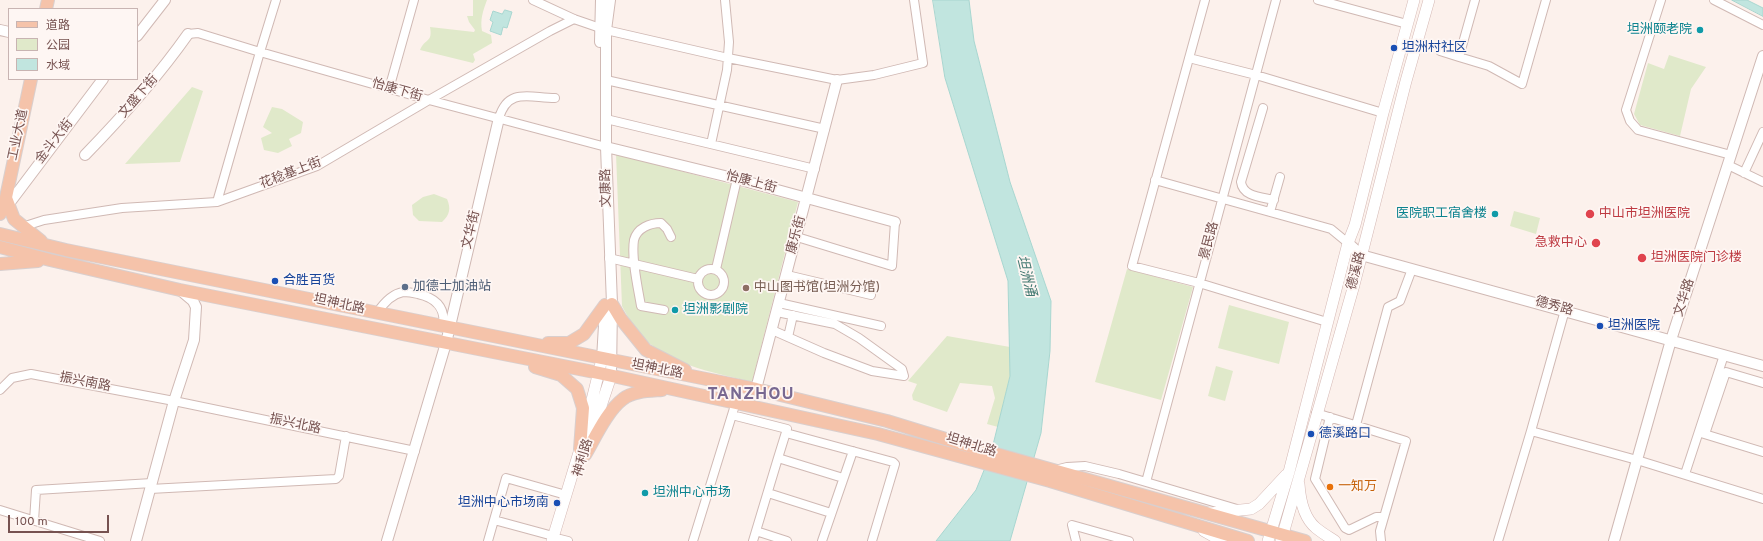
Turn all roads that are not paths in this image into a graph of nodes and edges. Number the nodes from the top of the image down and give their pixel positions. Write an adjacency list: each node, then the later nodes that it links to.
1 (165, 0): 23 (street)
2 (276, 0): 24 (street)
3 (414, 0): 36 (street)
4 (533, 0): 18 (street)
5 (601, 0): 21 (street)
6 (610, 0): 21 (street, 文康路)
7 (725, 0): 28 (street)
8 (914, 0): 35 (street)
9 (1205, 0): 29 (street)
10 (1276, 0): 30 (street, 景民路)
11 (1318, 0): 19 (street)
12 (1414, 0): 19 (main road, 德溪路)
13 (1429, 0): 72 (main road, 德溪路)
14 (1475, 0): 27 (street)
15 (1546, 0): 27 (street)
16 (1661, 0): 51 (street)
17 (1714, 0): 20 (street)
18 (574, 19): 21 (street); 38 (street, 花稔基上街)
19 (1407, 24): 41 (main road, 德溪路)
20 (1763, 25)
21 (603, 29): 28 (street); 34 (street, 文康路); 48 (street)
22 (188, 34): 24 (street, 怡康下街); 50 (street, 文盛下街)
23 (138, 35)
24 (260, 52): 36 (street, 怡康下街); 62 (street)
25 (1440, 52): 27 (street)
26 (1763, 56): 51 (street, 文华路)
27 (1459, 57)
28 (728, 58): 35 (street); 39 (street)
29 (1188, 58): 30 (street); 56 (street)
30 (1256, 75): 41 (street); 47 (street, 景民路)
31 (23, 80): 58 (main road)
32 (31, 80): 58 (main road, 工业大道)
33 (102, 80): 58 (street, 金斗大街)
34 (606, 80): 39 (street); 43 (street, 文康路)
35 (838, 80): 44 (street, 康乐街)
36 (389, 89): 38 (street, 怡康下街)
37 (555, 98): 42 (street)
38 (429, 100): 42 (street, 怡康下街); 62 (street, 花稔基上街)
39 (720, 106): 44 (street); 46 (street)
40 (1263, 108): 49 (street)
41 (1382, 113): 69 (main road, 德溪路)
42 (499, 118): 48 (street, 怡康下街); 92 (street, 文华街)
43 (606, 120): 46 (street); 48 (street, 文康路)
44 (825, 130): 52 (street, 康乐街)
45 (1763, 132): 53 (street)
46 (711, 144): 52 (street)
47 (1236, 145): 49 (street); 59 (street, 景民路)
48 (603, 146): 55 (street, 怡康上街); 73 (street, 文康路); 84 (street)
49 (1251, 149): 61 (street)
50 (86, 156)
51 (1729, 160): 53 (street); 95 (street, 文华路)
52 (815, 169): 60 (street, 康乐街)
53 (1744, 173): 57 (street)
54 (1280, 177): 61 (street)
55 (737, 179): 60 (street, 怡康上街); 77 (street)
56 (1155, 180): 59 (street); 81 (street)
57 (1763, 182)
58 (2, 197): 65 (main road)
59 (1222, 198): 63 (street); 81 (street, 景民路)
60 (807, 199): 64 (street, 怡康上街); 68 (street, 康乐街)
61 (1274, 200): 63 (street)
62 (217, 202): 65 (street, 花稔基上街)
63 (1270, 212): 69 (street)
64 (895, 222): 68 (street)
65 (22, 227): 70 (main road)
66 (0, 234): 70 (main road, 坦神北路)
67 (671, 237): 76 (street)
68 (797, 237): 79 (street, 康乐街)
69 (1348, 243): 72 (street, 德秀路); 90 (main road, 德溪路)
70 (47, 245): 88 (main road, 坦神北路)
71 (0, 246): 74 (main road, 坦神北路)
72 (1361, 255): 78 (street, 德秀路); 110 (main road, 德溪路)
73 (609, 258): 76 (street); 84 (street, 文康路)
74 (50, 260): 75 (main road); 82 (main road, 坦神北路)
75 (0, 264)
76 (635, 264): 80 (street); 86 (street)
77 (716, 269): 80 (street); 80 (street)
78 (1412, 269): 87 (street, 德秀路); 113 (street)
79 (787, 275): 83 (street); 85 (street, 康乐街)
80 (698, 279)
81 (1199, 283): 90 (street); 129 (street, 景民路)
82 (180, 290): 96 (main road, 坦神北路); 108 (street)
83 (871, 295)
84 (609, 304): 97 (main road); 100 (street); 103 (main road)
85 (778, 307): 89 (street); 91 (street); 93 (street, 康乐街)
86 (664, 310)
87 (1565, 310): 95 (street, 德秀路); 114 (street)
88 (377, 313): 92 (main road, 坦神北路); 92 (street)
89 (793, 315): 94 (street); 94 (street)
90 (1327, 322): 125 (main road, 德溪路)
91 (881, 326)
92 (446, 327): 96 (street, 文华街); 97 (main road, 坦神北路)
93 (772, 330): 94 (street); 106 (street, 康乐街)
94 (788, 337)
95 (1671, 340): 99 (street, 德秀路); 124 (street, 文华路)
96 (446, 343): 98 (main road, 坦神北路); 118 (street, 文华街)
97 (525, 343): 100 (main road, 坦神北路)
98 (509, 355): 102 (main road, 坦神北路); 120 (main road)
99 (1724, 355): 101 (street, 德秀路); 116 (street)
100 (607, 360): 102 (main road, 神利路); 103 (main road, 坦神北路)
101 (1763, 366)
102 (605, 374): 105 (main road, 坦神北路); 120 (main road, 神利路)
103 (702, 379): 106 (main road, 坦神北路)
104 (1763, 382): 116 (street)
105 (673, 388): 109 (main road, 坦神北路); 120 (main road)
106 (756, 389): 122 (main road, 坦神北路)
107 (0, 390): 108 (street, 振兴南路)
108 (174, 401): 117 (street, 振兴北路); 130 (street)
109 (736, 402): 111 (street); 122 (main road, 坦神北路)
110 (1316, 413): 112 (street); 125 (main road, 德溪路)
111 (732, 415): 115 (street); 150 (street)
112 (1330, 417): 113 (street); 138 (street)
113 (1356, 425): 138 (street)
114 (1531, 431): 124 (street); 162 (street)
115 (786, 433): 119 (street); 123 (street)
116 (1702, 434): 121 (street); 126 (street)
117 (346, 436): 118 (street, 振兴北路); 130 (street)
118 (415, 451): 148 (street, 文华街)
119 (853, 451): 128 (street); 154 (street)
120 (582, 452): 132 (main road); 145 (main road, 神利路)
121 (1763, 452)
122 (973, 454): 127 (main road, 坦神北路)
123 (778, 458): 128 (street); 131 (street)
124 (1637, 460): 126 (street); 163 (street, 文华路)
125 (1294, 473): 135 (main road); 143 (main road, 德溪路); 144 (main road, 德溪路); 160 (main road)
126 (1685, 474): 133 (street)
127 (1052, 476): 129 (street); 137 (main road, 坦神北路); 141 (main road, 坦神北路)
128 (843, 478): 136 (street)
129 (1146, 482): 135 (street)
130 (151, 486): 139 (street); 147 (street)
131 (768, 493): 136 (street); 142 (street)
132 (566, 495): 140 (street); 145 (main road)
133 (1763, 499)
134 (0, 510): 139 (street)
135 (1242, 510): 137 (main road)
136 (831, 513): 153 (street)
137 (1209, 513): 143 (main road, 坦神北路)
138 (1384, 517): 161 (street)
139 (34, 520): 146 (street)
140 (494, 520): 145 (street); 149 (street)
141 (1186, 521): 157 (main road); 158 (main road, 坦神北路)
142 (756, 531): 151 (street); 152 (street)
143 (1270, 536): 144 (main road, 坦神北路)
144 (1282, 538): 159 (main road, 坦神北路)
145 (559, 540)
146 (100, 541)
147 (136, 541)
148 (387, 541)
149 (488, 541)
150 (693, 541)
151 (753, 541)
152 (787, 541)
153 (822, 541)
154 (872, 541)
155 (1076, 541): 156 (street)
156 (1130, 541)
157 (1222, 541)
158 (1248, 541)
159 (1305, 541)
160 (1335, 541)
161 (1381, 541)
162 (1498, 541)
163 (1614, 541)

